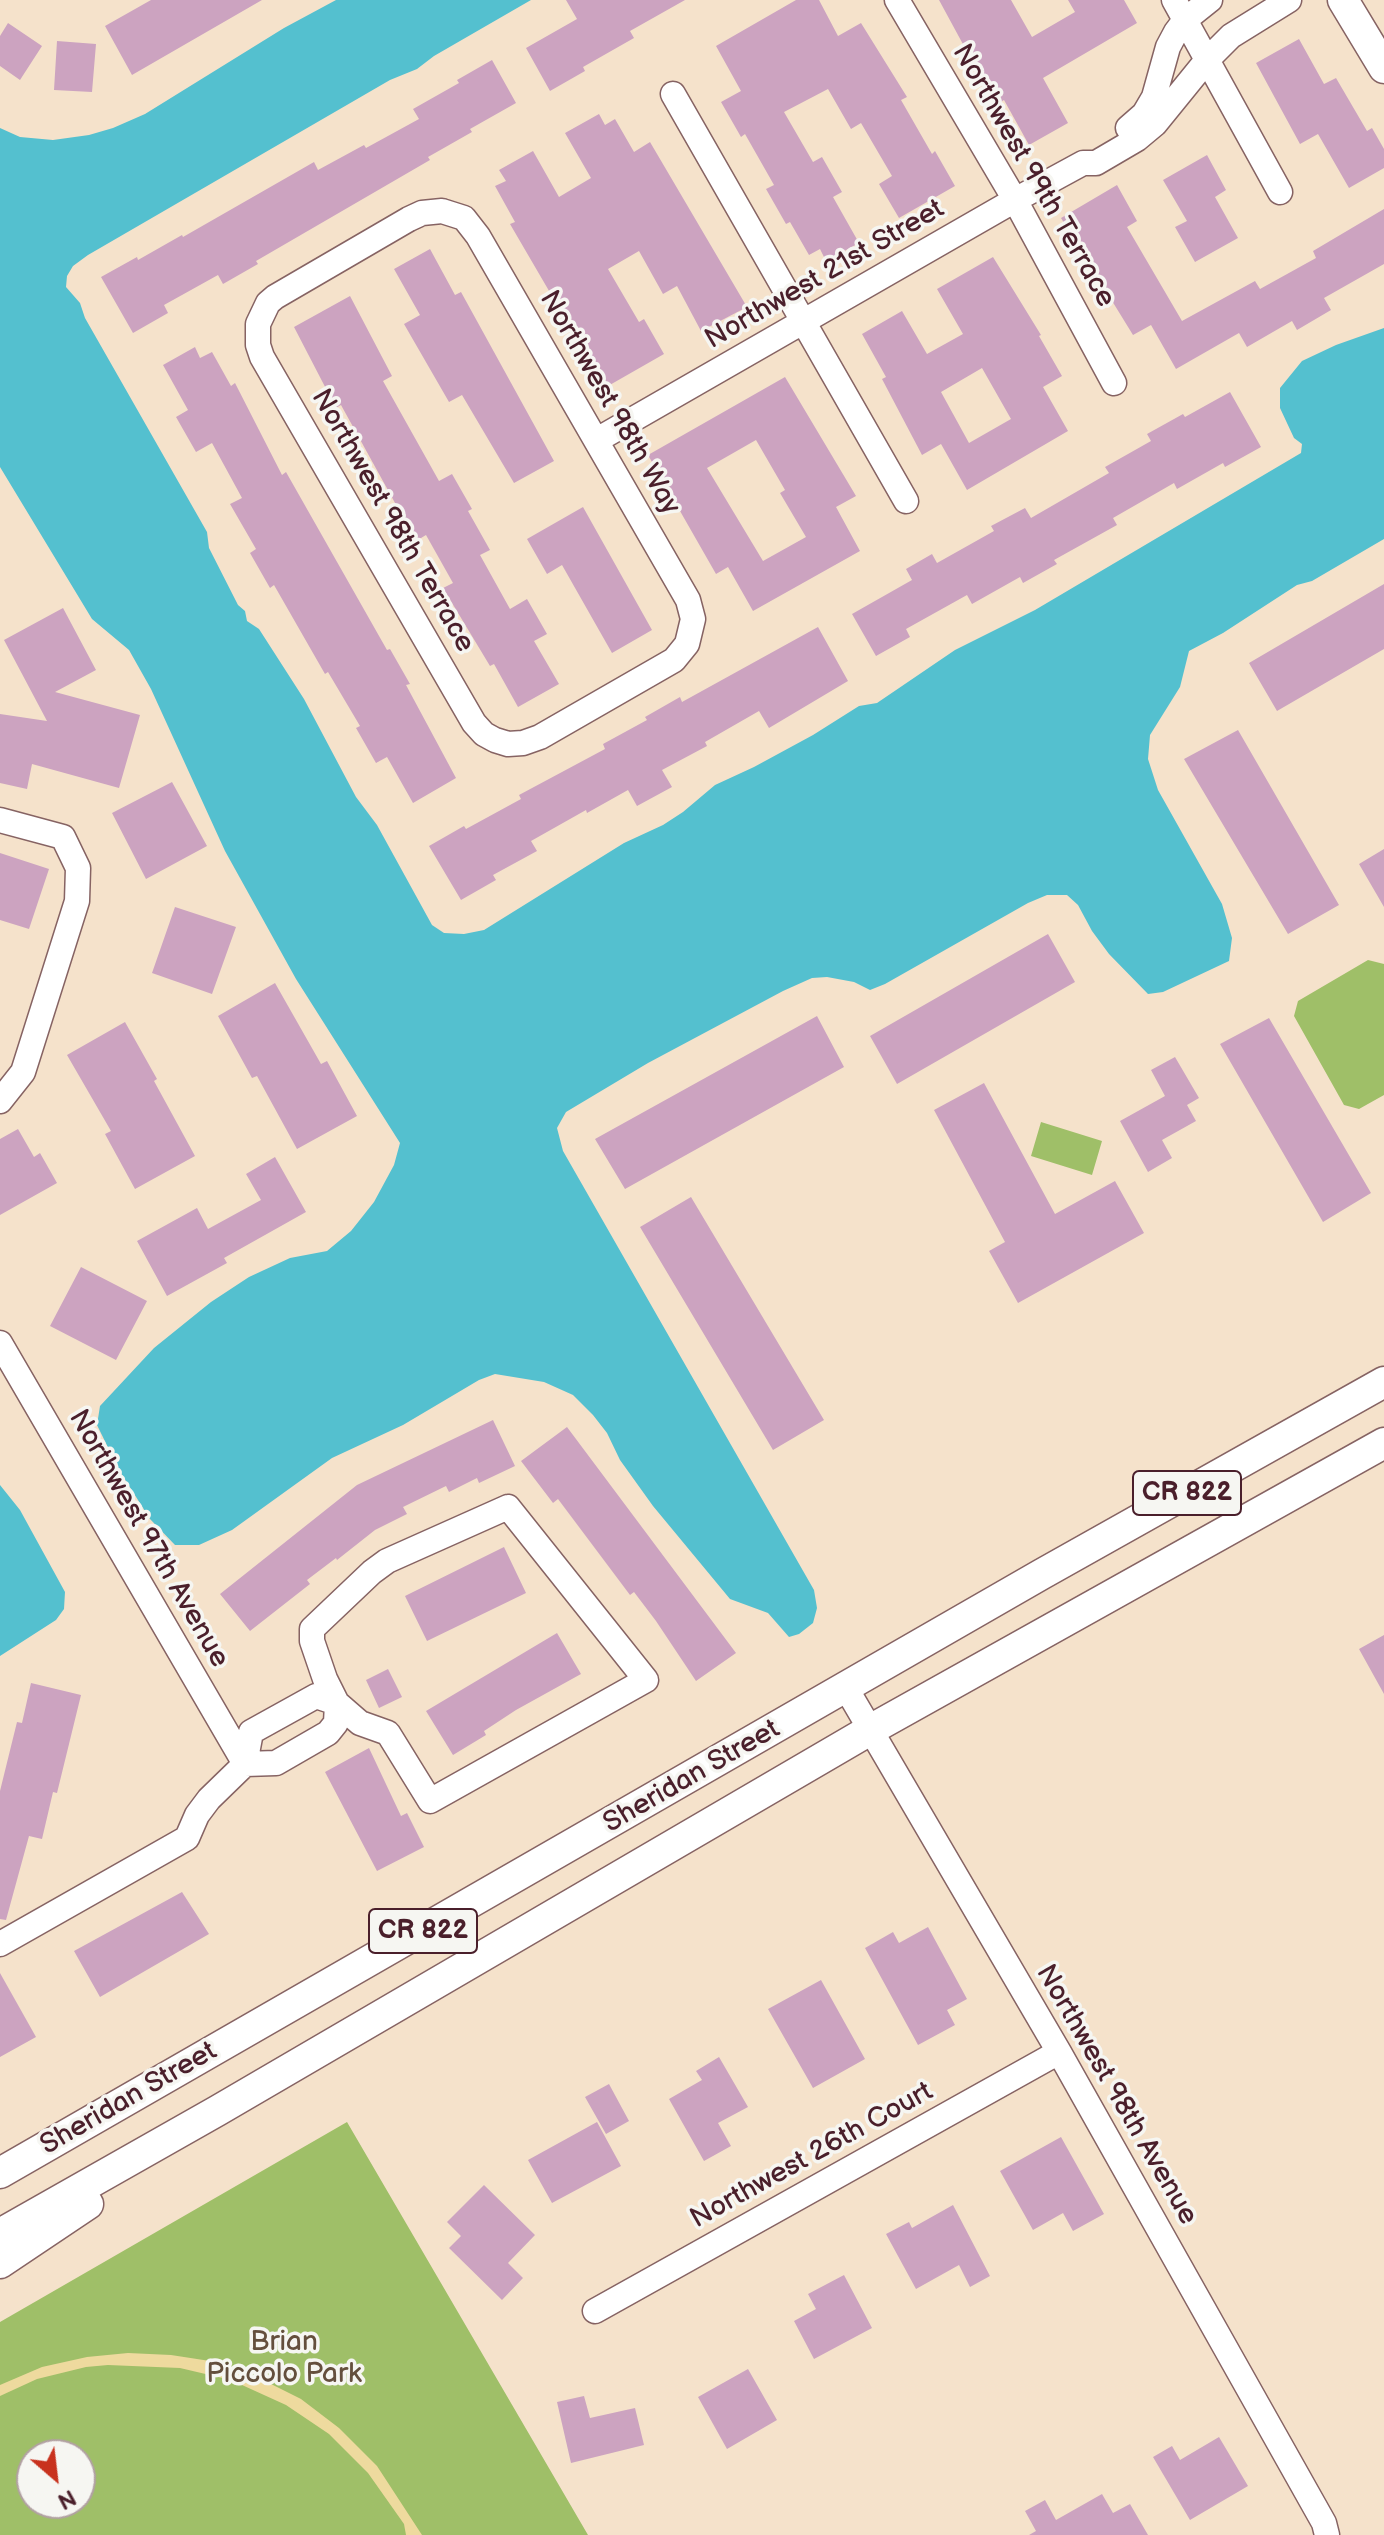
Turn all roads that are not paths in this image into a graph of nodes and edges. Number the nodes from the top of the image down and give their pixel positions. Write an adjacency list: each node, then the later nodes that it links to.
1 (897, 0): 13 (street, Northwest 99th Terrace)
2 (1210, 0): 6 (street, Northwest 21st Street)
3 (1220, 0): 7 (street)
4 (1289, 0): 7 (street, Northwest 21st Street)
5 (1343, 0): 9 (main road)
6 (1179, 10): 8 (street); 11 (street, Northwest 21st Street)
7 (1238, 31): 8 (street, Northwest 21st Street)
8 (1207, 60): 11 (street, Northwest 21st Street); 12 (street)
9 (1384, 68)
10 (673, 94): 15 (street)
11 (1083, 163): 13 (street, Northwest 21st Street)
12 (1280, 192)
13 (1015, 200): 15 (street, Northwest 21st Street); 16 (street, Northwest 99th Terrace)
14 (261, 315): 17 (street, Northwest 98th Way); 19 (street, Northwest 98th Terrace)
15 (805, 322): 17 (street, Northwest 21st Street); 18 (street)
16 (1114, 383)
17 (597, 440): 19 (street, Northwest 98th Way)
18 (906, 501)
19 (690, 636)
20 (0, 820): 21 (street)
21 (0, 1101)
22 (1, 1345): 28 (street, Northwest 97th Avenue)
23 (1384, 1382): 25 (main road, Sheridan Street / CR 822)
24 (1384, 1443): 27 (main road, Sheridan Street / CR 822)
25 (846, 1688): 27 (street, Northwest 98th Avenue); 32 (main road, Sheridan Street / CR 822)
26 (337, 1703): 26 (street); 28 (street); 28 (street)
27 (870, 1730): 30 (street, Northwest 98th Avenue); 31 (main road, Sheridan Street / CR 822)
28 (245, 1764): 29 (street)
29 (0, 1944)
30 (1059, 2052): 35 (street, Northwest 26th Court); 36 (street, Northwest 98th Avenue)
31 (217, 2111): 33 (main road, Sheridan Street / CR 822); 34 (main road)
32 (0, 2173)
33 (0, 2234)
34 (0, 2263)
35 (595, 2311)
36 (1327, 2535)

